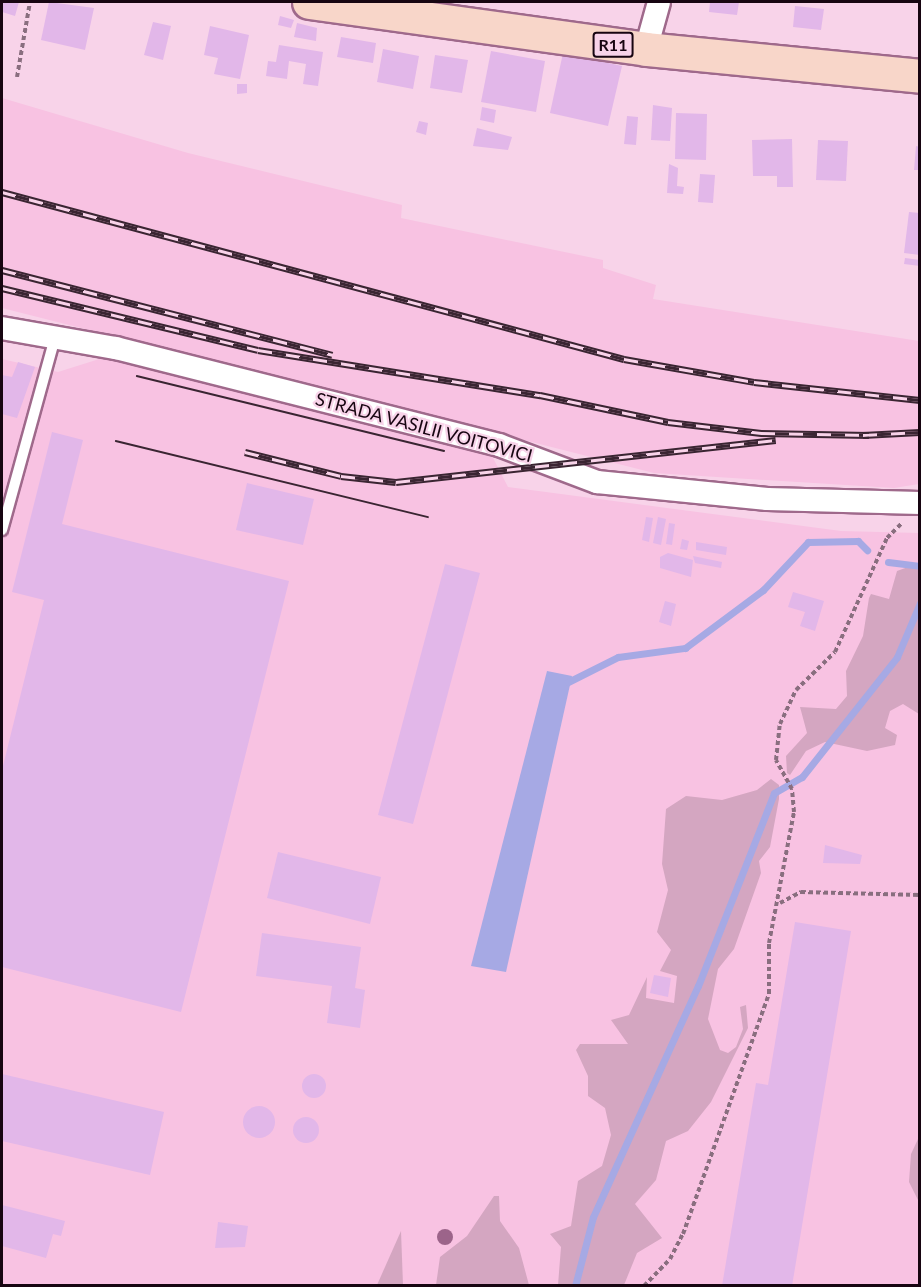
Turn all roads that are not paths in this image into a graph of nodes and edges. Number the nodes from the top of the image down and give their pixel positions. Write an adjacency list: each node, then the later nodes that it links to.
1 (309, 2): 3 (main road, R11)
2 (659, 2): 3 (street)
3 (646, 49): 4 (main road, R11)
4 (920, 76)
5 (2, 328): 6 (street, STRADA VASILII VOITOVICI)
6 (55, 337): 7 (street, STRADA VASILII VOITOVICI); 8 (lane)
7 (915, 508)
8 (2, 530)

